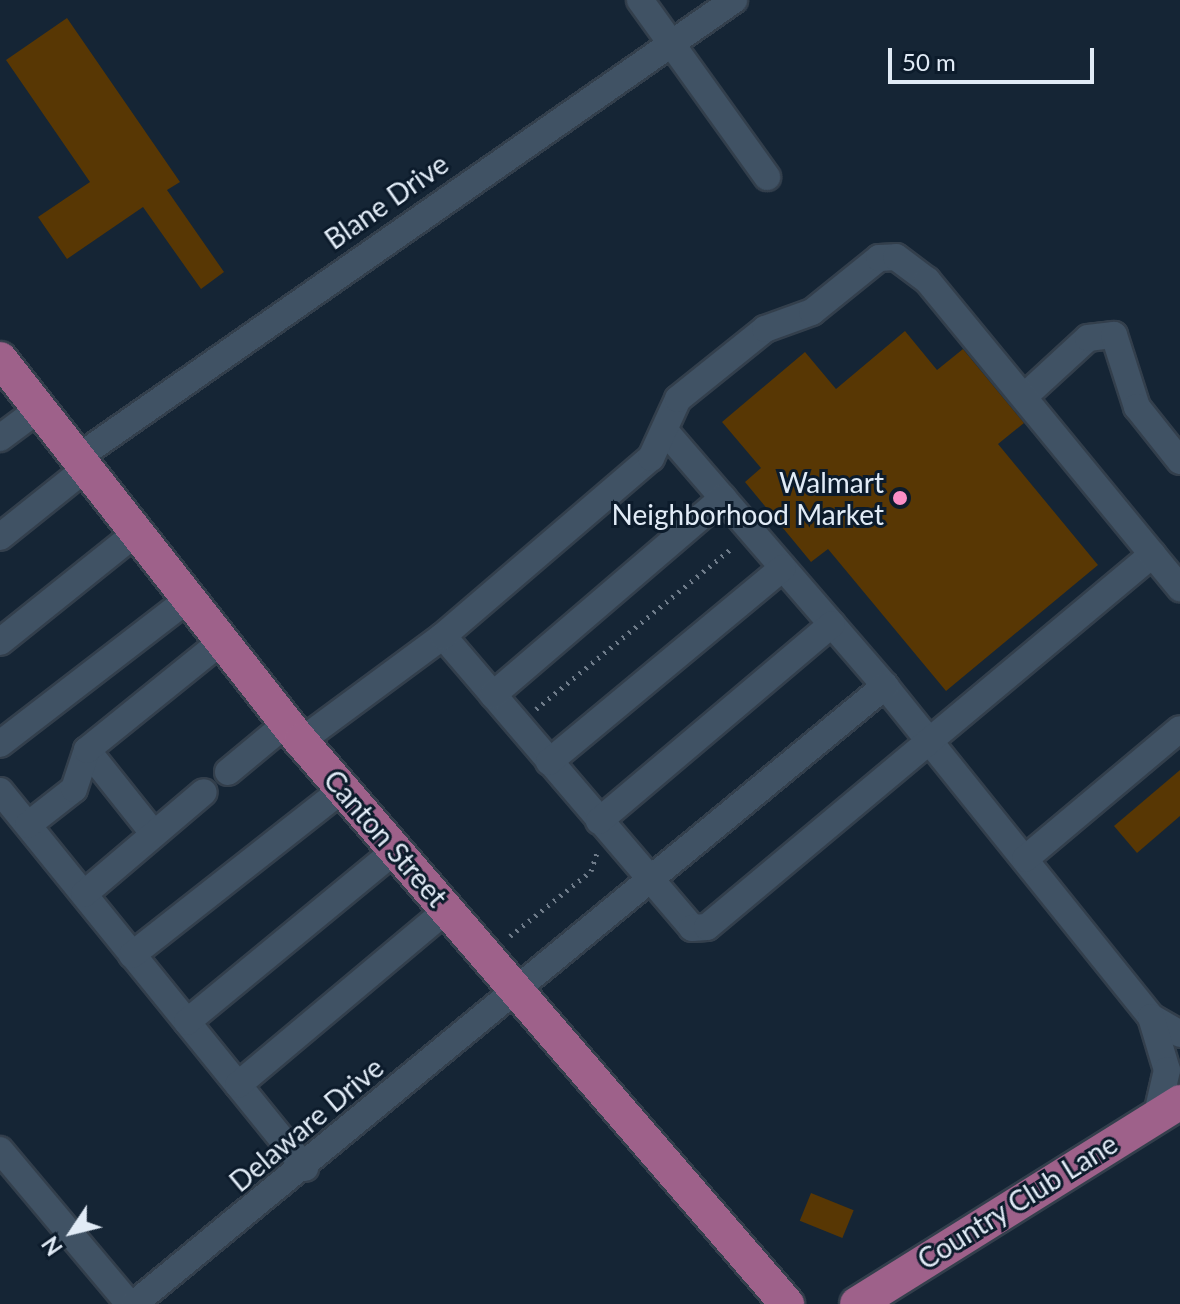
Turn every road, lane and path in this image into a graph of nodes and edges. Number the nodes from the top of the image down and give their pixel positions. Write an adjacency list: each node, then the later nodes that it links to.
1 (640, 0): 3 (street)
2 (734, 0): 3 (street, Blane Drive)
3 (671, 44): 4 (street); 11 (street, Blane Drive)
4 (767, 177)
5 (0, 359): 7 (main road, Canton Street)
6 (1026, 395): 8 (street); 10 (street); 15 (street)
7 (39, 409): 9 (street); 11 (main road, Canton Street)
8 (666, 432): 12 (street); 20 (street)
9 (0, 438)
10 (1180, 461)
11 (81, 463): 13 (main road, Canton Street); 14 (street, Blane Drive)
12 (723, 498): 16 (street); 24 (street)
13 (136, 533): 18 (main road, Canton Street); 22 (street)
14 (0, 537)
15 (1153, 554): 17 (street); 27 (street)
16 (783, 568): 19 (street); 30 (street)
17 (1180, 588)
18 (188, 599): 21 (main road, Canton Street); 28 (street)
19 (832, 624): 23 (street); 35 (street)
20 (443, 636): 24 (street); 26 (street)
21 (222, 641): 26 (main road, Canton Street); 29 (street)
22 (0, 642)
23 (885, 686): 27 (street); 40 (street, Delaware Drive)
24 (493, 695): 30 (street)
25 (1180, 729): 39 (street)
26 (294, 732): 31 (street); 32 (main road, Canton Street)
27 (928, 740): 39 (street); 40 (street)
28 (0, 744)
29 (87, 750): 36 (street); 37 (street)
30 (549, 762): 35 (street)
31 (228, 772)
32 (343, 789): 38 (main road, Canton Street); 43 (street)
33 (0, 791): 36 (street)
34 (204, 792): 37 (street)
35 (599, 821): 40 (street)
36 (28, 825): 41 (street)
37 (153, 833): 41 (street)
38 (396, 850): 42 (main road, Canton Street); 46 (street)
39 (1025, 859): 45 (street)
40 (646, 876): 44 (street, Delaware Drive)
41 (84, 894): 43 (street)
42 (448, 909): 44 (main road, Canton Street); 48 (street)
43 (132, 955): 46 (street)
44 (516, 986): 51 (street, Delaware Drive); 53 (main road, Canton Street)
45 (1151, 1017): 47 (street); 49 (street)
46 (187, 1022): 48 (street)
47 (1180, 1034)
48 (238, 1085): 51 (street)
49 (1169, 1108): 54 (main road, Country Club Lane)
50 (0, 1150): 52 (street)
51 (305, 1168): 52 (street, Delaware Drive)
52 (131, 1304)
53 (787, 1304)
54 (857, 1304)

